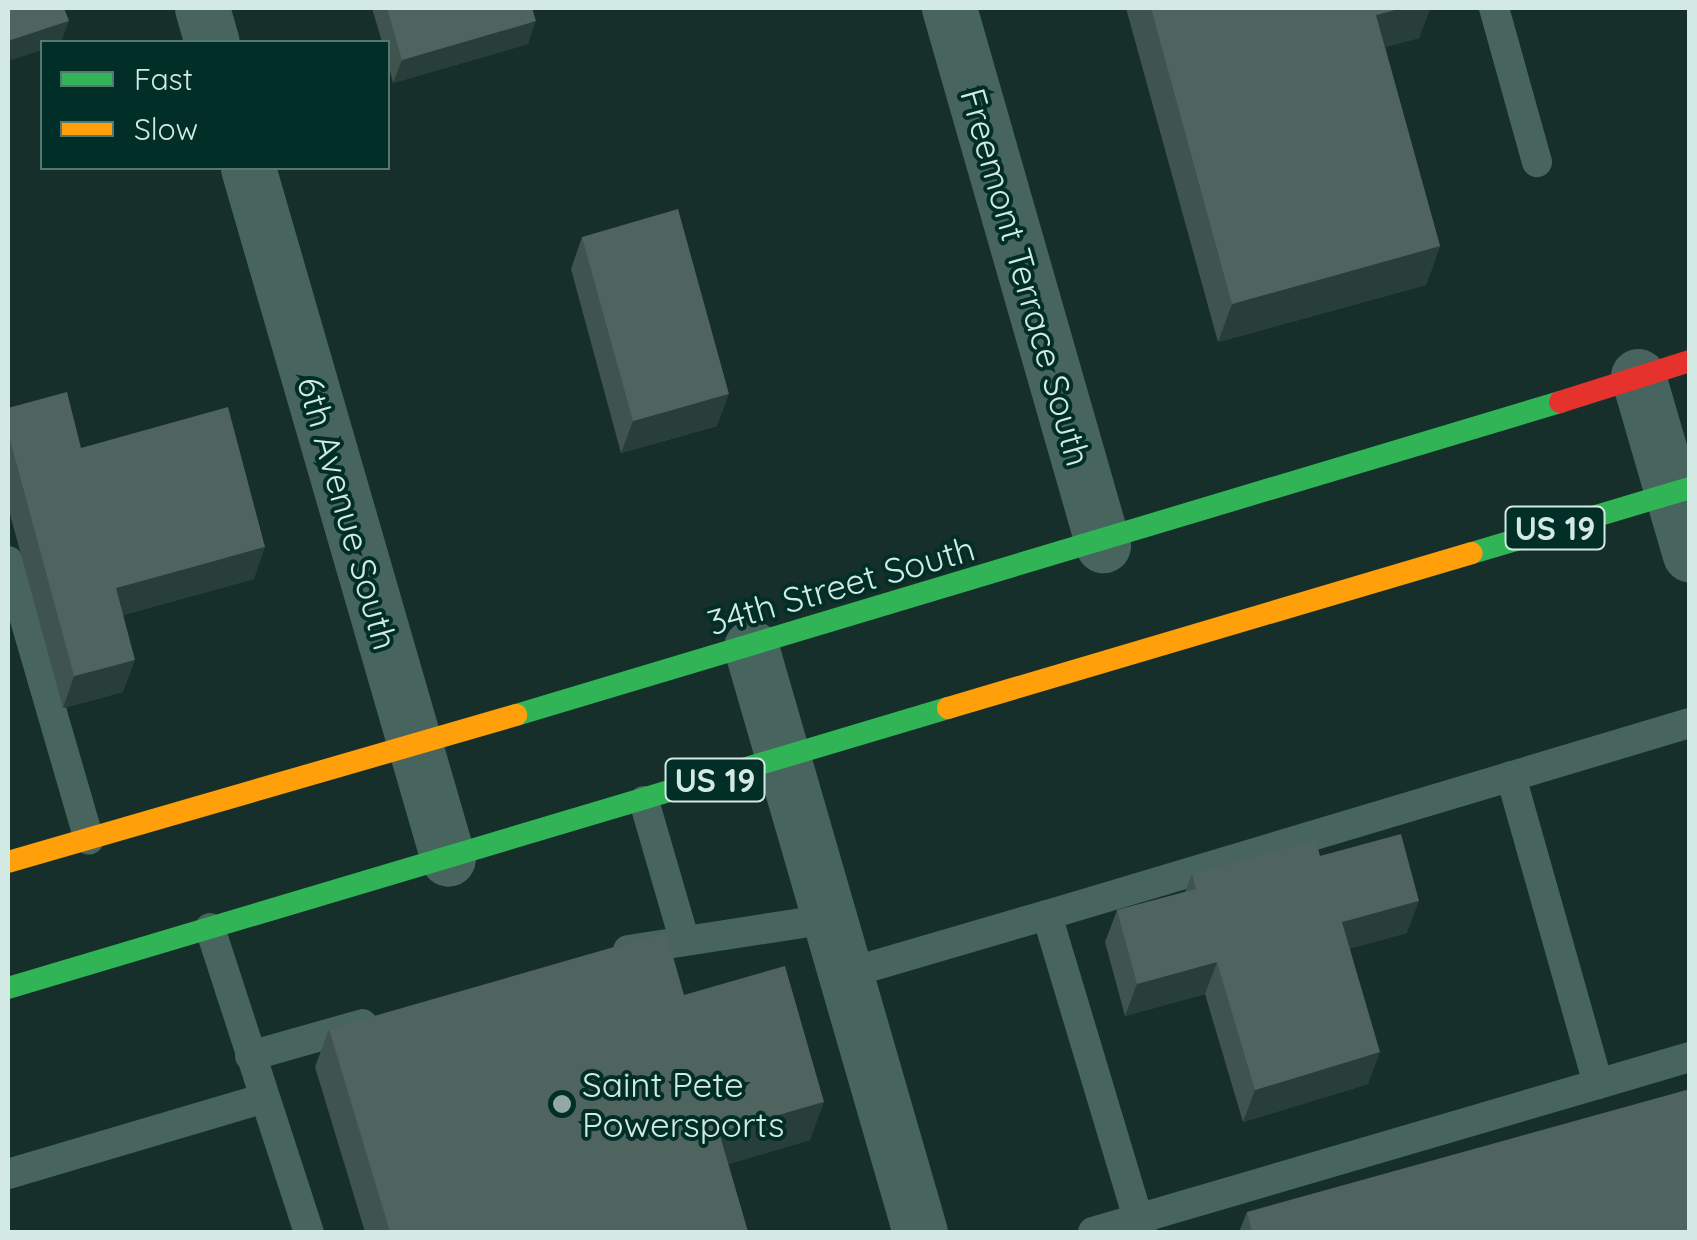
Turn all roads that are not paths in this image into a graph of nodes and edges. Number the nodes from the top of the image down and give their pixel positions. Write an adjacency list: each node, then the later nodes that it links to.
1 (202, 8): 4 (street)
2 (949, 8): 10 (street, Freemont Terrace South)
3 (1494, 8): 5 (lane)
4 (211, 40)
5 (1537, 162)
6 (249, 170): 15 (street, 6th Avenue South)
7 (1690, 361): 8 (highway, 34th Street South)
8 (1638, 376): 9 (street); 10 (highway, 34th Street South)
9 (1681, 490): 11 (street); 16 (highway, US 19)
10 (1102, 546): 13 (highway, 34th Street South)
11 (1690, 555)
12 (8, 561): 19 (lane)
13 (750, 647): 15 (highway, 34th Street South); 16 (street)
14 (1690, 723): 17 (lane)
15 (414, 745): 19 (highway, 34th Street South); 20 (street, 6th Avenue South)
16 (784, 760): 18 (highway, US 19); 23 (street)
17 (1511, 776): 22 (lane); 32 (lane)
18 (644, 801): 20 (highway, US 19); 25 (lane)
19 (90, 839): 21 (highway, 34th Street South)
20 (448, 859): 24 (highway, US 19)
21 (8, 862)
22 (1046, 915): 27 (lane); 35 (lane)
23 (830, 919): 25 (lane); 27 (street)
24 (210, 928): 28 (highway, US 19); 30 (lane)
25 (683, 935): 26 (lane)
26 (589, 961)
27 (845, 974): 37 (street)
28 (8, 988)
29 (400, 1014): 30 (lane)
30 (250, 1056): 33 (lane)
31 (1690, 1057): 32 (lane)
32 (1598, 1084): 35 (lane)
33 (264, 1098): 34 (lane); 36 (lane)
34 (8, 1174)
35 (1140, 1226): 38 (lane)
36 (309, 1232)
37 (920, 1232)
38 (1094, 1232)

